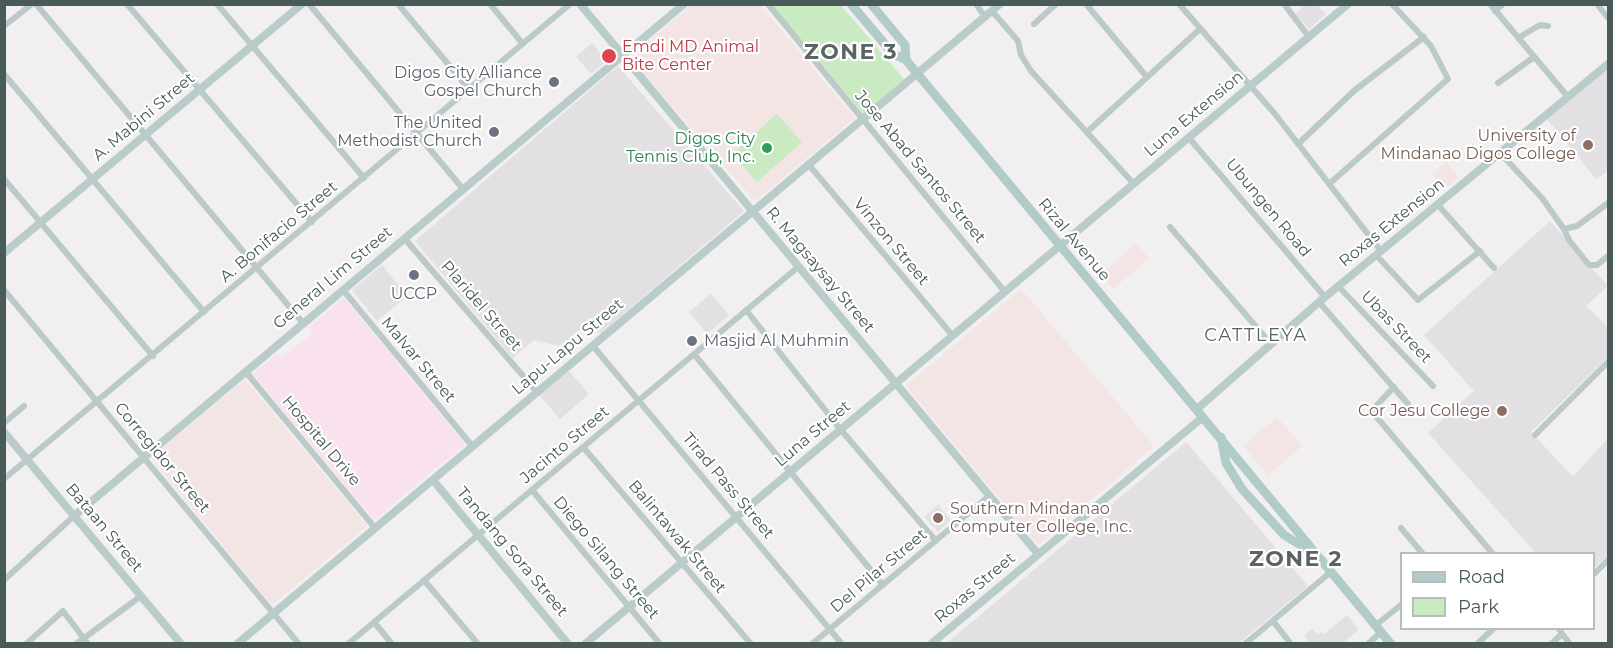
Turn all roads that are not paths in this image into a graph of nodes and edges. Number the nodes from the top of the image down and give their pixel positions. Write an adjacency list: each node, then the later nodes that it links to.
1 (34, 4): 29 (street); 52 (street)
2 (127, 4): 46 (street)
3 (218, 4): 36 (street)
4 (302, 4): 36 (street, A. Mabini Street)
5 (309, 4): 51 (street)
6 (398, 4): 47 (street)
7 (490, 4): 35 (street)
8 (570, 4): 35 (street, A. Bonifacio Street)
9 (580, 4): 37 (street, R. Magsaysay Street)
10 (768, 4): 49 (street, Jose Abad Santos Street)
11 (851, 4): 39 (main road, Rizal Avenue)
12 (871, 4): 39 (main road, Rizal Avenue)
13 (976, 4): 26 (street)
14 (1000, 4): 26 (street, Lapu-Lapu Street)
15 (1056, 4): 28 (street)
16 (1086, 4): 43 (street)
17 (1179, 4): 31 (street)
18 (1284, 4): 32 (street)
19 (1348, 4): 32 (street, Luna Extension)
20 (1392, 4): 33 (street)
21 (1490, 4): 25 (street)
22 (1503, 4): 25 (street)
23 (1597, 4): 27 (street)
24 (681, 6): 37 (street, General Lim Street)
25 (1495, 11): 34 (street)
26 (989, 14): 42 (street, Lapu-Lapu Street); 50 (street)
27 (1608, 18)
28 (1034, 24)
29 (4, 26)
30 (1548, 26): 34 (street)
31 (1200, 29): 43 (street); 45 (street)
32 (1310, 37): 45 (street, Luna Extension)
33 (1424, 37): 54 (street); 61 (street)
34 (1518, 38): 38 (street)
35 (523, 44): 47 (street, A. Bonifacio Street)
36 (253, 45): 46 (street, A. Mabini Street); 57 (street)
37 (623, 56): 62 (street, General Lim Street); 65 (street, R. Magsaysay Street)
38 (1534, 57): 44 (street); 48 (street)
39 (906, 60): 42 (main road, Rizal Avenue)
40 (1608, 64): 48 (street, Roxas Extension)
41 (4, 74): 59 (street)
42 (917, 74): 49 (street, Lapu-Lapu Street); 71 (main road, Rizal Avenue)
43 (1147, 77): 50 (street)
44 (1498, 83)
45 (1251, 86): 53 (street, Luna Extension); 54 (street)
46 (200, 89): 52 (street, A. Mabini Street); 66 (street)
47 (469, 90): 51 (street, A. Bonifacio Street)
48 (1568, 98): 55 (street, Roxas Extension)
49 (863, 120): 56 (street, Lapu-Lapu Street); 82 (street, Jose Abad Santos Street)
50 (1087, 132): 60 (street)
51 (417, 134): 57 (street, A. Bonifacio Street); 62 (street)
52 (146, 135): 59 (street, A. Mabini Street); 76 (street)
53 (1190, 138): 60 (street, Luna Extension); 83 (street, Ubungen Road)
54 (1298, 144): 61 (street)
55 (1501, 154): 64 (street, Roxas Extension); 69 (street)
56 (809, 165): 65 (street, Lapu-Lapu Street); 87 (street, Vinzon Street)
57 (364, 178): 66 (street, A. Bonifacio Street)
58 (4, 179): 67 (street)
59 (93, 179): 67 (street, A. Mabini Street); 85 (street)
60 (1134, 184): 71 (street, Luna Extension)
61 (1329, 184): 74 (street)
62 (463, 189): 70 (street, General Lim Street)
63 (1608, 203): 69 (street)
64 (1438, 205): 72 (street); 74 (street, Roxas Extension)
65 (753, 212): 77 (street, R. Magsaysay Street); 89 (street, Lapu-Lapu Street)
66 (312, 222): 76 (street, A. Bonifacio Street)
67 (41, 223): 73 (street, A. Mabini Street); 91 (street)
68 (1170, 227): 88 (street)
69 (1564, 229): 75 (street)
70 (404, 238): 81 (street, General Lim Street); 97 (street, Plaridel Street)
71 (1059, 247): 82 (street, Luna Street); 102 (main road, Rizal Avenue)
72 (1480, 251): 74 (street); 78 (street)
73 (4, 253)
74 (1379, 253): 79 (street, Roxas Extension)
75 (1608, 256)
76 (258, 267): 85 (street, A. Bonifacio Street); 86 (street)
77 (798, 267): 84 (street, Jacinto Street); 94 (street, R. Magsaysay Street)
78 (1494, 268)
79 (1338, 286): 83 (street, Roxas Extension); 95 (street, Ubas Street)
80 (4, 290): 99 (street, Corregidor Street)
81 (343, 290): 86 (street, General Lim Street); 109 (street, Malvar Street)
82 (1005, 292): 87 (street, Luna Street)
83 (1322, 299): 88 (street, Roxas Extension); 96 (street, Ubungen Road)
84 (746, 310): 90 (street, Jacinto Street); 105 (street)
85 (204, 312): 91 (street, A. Bonifacio Street)
86 (303, 323): 93 (street, General Lim Street)
87 (953, 336): 94 (street, Luna Street)
88 (1271, 344): 102 (street, Roxas Extension)
89 (593, 346): 97 (street, Lapu-Lapu Street); 98 (street, Tirad Pass Street)
90 (694, 354): 98 (street, Jacinto Street); 113 (street)
91 (153, 356): 99 (street, A. Bonifacio Street)
92 (1608, 362): 107 (street)
93 (245, 371): 111 (street, General Lim Street); 120 (street, Hospital Drive)
94 (896, 384): 105 (street, Luna Street); 117 (street, R. Magsaysay Street)
95 (1433, 386)
96 (1394, 387): 100 (street, Ubungen Road); 125 (street)
97 (537, 392): 109 (street, Lapu-Lapu Street)
98 (639, 400): 110 (street, Jacinto Street); 119 (street, Tirad Pass Street)
99 (98, 402): 111 (street, Corregidor Street); 112 (street, A. Bonifacio Street)
100 (1408, 404)
101 (24, 405): 104 (street)
102 (1197, 409): 103 (main road, Rizal Avenue)
103 (1203, 417): 108 (main road, Rizal Avenue); 126 (street, Roxas Street)
104 (4, 423)
105 (841, 430): 113 (street, Luna Street); 123 (street)
106 (4, 432): 112 (street, Bataan Street)
107 (1535, 435)
108 (1221, 437): 127 (main road, Rizal Avenue); 127 (main road, Rizal Avenue)
109 (472, 447): 115 (street, Lapu-Lapu Street)
110 (584, 447): 116 (street, Jacinto Street); 129 (street, Balintawak Street)
111 (143, 457): 118 (street, General Lim Street); 138 (street, Corregidor Street)
112 (28, 460): 114 (street, A. Bonifacio Street); 118 (street, Bataan Street)
113 (789, 473): 119 (street, Luna Street); 134 (street)
114 (4, 479)
115 (433, 480): 120 (street, Lapu-Lapu Street); 122 (street, Tandang Sora Street)
116 (532, 490): 122 (street, Jacinto Street); 137 (street, Diego Silang Street)
117 (989, 496): 123 (street, Del Pilar Street); 126 (street, R. Magsaysay Street)
118 (74, 516): 132 (street, General Lim Street); 135 (street, Bataan Street)
119 (736, 517): 129 (street, Luna Street); 142 (street, Tirad Pass Street)
120 (375, 528): 138 (street, Lapu-Lapu Street)
121 (1401, 528): 124 (street)
122 (478, 535): 133 (street, Jacinto Street); 155 (street, Tandang Sora Street)
123 (936, 541): 134 (street, Del Pilar Street)
124 (1421, 552)
125 (1491, 552)
126 (1038, 554): 146 (street, Roxas Street)
127 (1319, 556): 130 (main road, Rizal Avenue)
128 (1608, 560): 131 (street)
129 (681, 563): 137 (street, Luna Street); 158 (street, Balintawak Street)
130 (1332, 571): 139 (street); 141 (main road, Rizal Avenue)
131 (1595, 572)
132 (4, 580)
133 (424, 580): 140 (street, Jacinto Street); 154 (street)
134 (883, 585): 142 (street, Del Pilar Street)
135 (141, 596): 145 (street); 149 (street, Bataan Street)
136 (1400, 605): 141 (street)
137 (629, 607): 156 (street, Luna Street); 157 (street, Diego Silang Street)
138 (274, 613): 150 (street, Lapu-Lapu Street); 151 (street, Corregidor Street)
139 (1273, 621): 161 (street); 162 (street)
140 (374, 622): 152 (street, Jacinto Street); 153 (street)
141 (1379, 628): 163 (street); 164 (main road, Rizal Avenue)
142 (830, 629): 159 (street, Del Pilar Street); 160 (street, Tirad Pass Street)
143 (1492, 630): 165 (street)
144 (1560, 631): 166 (street); 167 (street)
145 (86, 640): 147 (street); 148 (street)
146 (936, 642)
147 (26, 644)
148 (76, 644)
149 (181, 644)
150 (237, 644)
151 (299, 644)
152 (348, 644)
153 (392, 644)
154 (478, 644)
155 (568, 644)
156 (585, 644)
157 (660, 644)
158 (751, 644)
159 (812, 644)
160 (842, 644)
161 (1245, 644)
162 (1291, 644)
163 (1368, 644)
164 (1391, 644)
165 (1477, 644)
166 (1551, 644)
167 (1570, 644)

